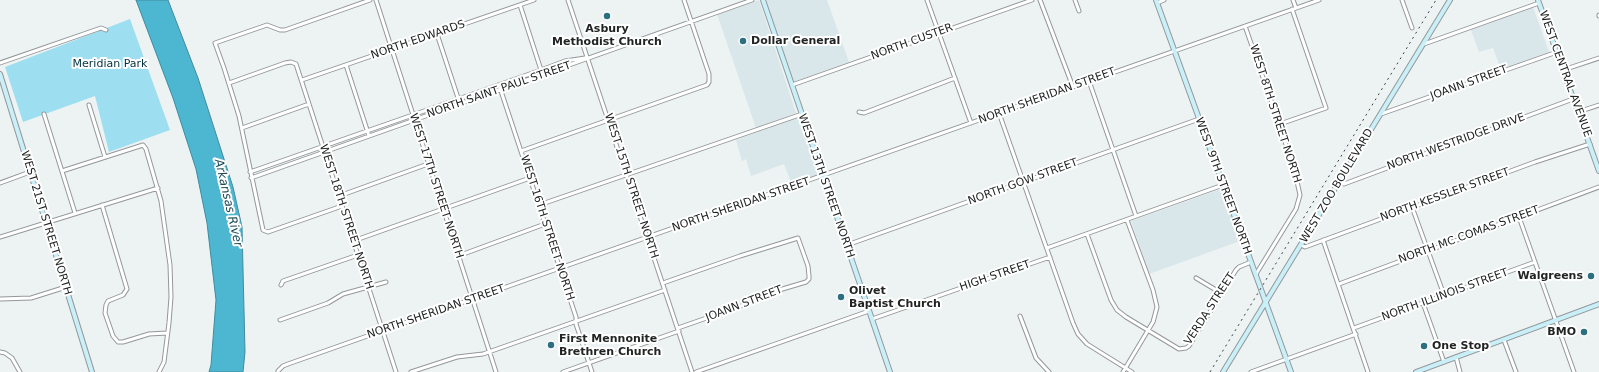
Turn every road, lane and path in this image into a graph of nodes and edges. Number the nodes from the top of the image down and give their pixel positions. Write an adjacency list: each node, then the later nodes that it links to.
1 (370, 0): 43 (street)
2 (376, 0): 29 (street, WEST 17TH STREET NORTH)
3 (534, 0): 19 (street, NORTH EDWARDS)
4 (568, 0): 32 (street, WEST 15TH STREET NORTH)
5 (684, 0): 22 (street)
6 (752, 0): 22 (street, NORTH SAINT PAUL STREET)
7 (762, 0): 45 (main road, WEST 13TH STREET NORTH)
8 (927, 0): 26 (street)
9 (1032, 0): 26 (street, NORTH CUSTER)
10 (1040, 0): 46 (street)
11 (1075, 0): 21 (street)
12 (1164, 0): 17 (street)
13 (1293, 0): 20 (street)
14 (1319, 0): 20 (street, NORTH SHERIDAN STREET)
15 (1402, 0): 24 (street)
16 (1450, 0): 28 (main road, WEST ZOO BOULEVARD)
17 (1156, 1): 30 (main road, WEST 9TH STREET NORTH)
18 (1539, 1): 28 (street); 31 (main road, WEST CENTRAL AVENUE)
19 (520, 5): 27 (street, NORTH EDWARDS); 36 (street)
20 (1294, 9): 23 (street, NORTH SHERIDAN STREET); 65 (street)
21 (1079, 11)
22 (692, 21): 32 (street, NORTH SAINT PAUL STREET); 63 (street)
23 (1245, 26): 30 (street, NORTH SHERIDAN STREET); 65 (street, WEST 8TH STREET NORTH)
24 (1412, 28)
25 (106, 30): 34 (street)
26 (939, 33): 40 (street); 45 (street, NORTH CUSTER)
27 (437, 34): 29 (street, NORTH EDWARDS); 48 (street)
28 (1423, 44): 59 (main road, WEST ZOO BOULEVARD)
29 (392, 49): 35 (street, NORTH EDWARDS); 60 (street, WEST 17TH STREET NORTH)
30 (1174, 51): 42 (street, NORTH SHERIDAN STREET); 61 (main road, WEST 9TH STREET NORTH)
31 (1556, 52): 37 (main road, WEST CENTRAL AVENUE); 59 (street, JOANN STREET)
32 (587, 58): 36 (street, NORTH SAINT PAUL STREET); 39 (street, NORTH SAINT PAUL STREET); 63 (street, WEST 15TH STREET NORTH)
33 (1599, 58): 37 (street)
34 (0, 64)
35 (346, 65): 41 (street, NORTH EDWARDS); 67 (street)
36 (541, 70): 39 (street); 44 (street, NORTH SAINT PAUL STREET)
37 (1563, 70): 49 (main road, WEST CENTRAL AVENUE)
38 (0, 74): 80 (main road, WEST 21ST STREET NORTH)
39 (543, 75): 47 (street, NORTH SAINT PAUL STREET)
40 (955, 78): 54 (street); 64 (street)
41 (302, 80): 43 (street, WEST 18TH STREET NORTH); 50 (street, WEST 18TH STREET NORTH)
42 (1089, 81): 46 (street, NORTH SHERIDAN STREET); 71 (street)
43 (229, 83): 66 (street)
44 (499, 84): 47 (street, WEST 16TH STREET NORTH); 48 (street, NORTH SAINT PAUL STREET)
45 (792, 85): 57 (main road, WEST 13TH STREET NORTH)
46 (1073, 87): 58 (street, NORTH SHERIDAN STREET)
47 (501, 89): 51 (street, NORTH SAINT PAUL STREET); 73 (street, WEST 16TH STREET NORTH)
48 (458, 98): 51 (street); 60 (street, NORTH SAINT PAUL STREET)
49 (1574, 99): 55 (main road, WEST CENTRAL AVENUE); 87 (street, NORTH WESTRIDGE DRIVE)
50 (309, 104): 66 (street); 70 (street, WEST 18TH STREET NORTH)
51 (460, 104): 62 (street, NORTH SAINT PAUL STREET)
52 (89, 105): 76 (street)
53 (1599, 105): 55 (street)
54 (859, 112)
55 (1578, 112): 69 (main road, WEST CENTRAL AVENUE)
56 (44, 114): 78 (street)
57 (802, 114): 82 (street); 83 (main road, WEST 13TH STREET NORTH)
58 (999, 114): 64 (street, NORTH SHERIDAN STREET); 86 (street)
59 (1381, 114): 87 (main road, WEST ZOO BOULEVARD)
60 (413, 115): 62 (street, WEST 17TH STREET NORTH); 67 (street, NORTH SAINT PAUL STREET)
61 (1199, 119): 71 (street, NORTH GOW STREET); 89 (main road, WEST 9TH STREET NORTH)
62 (414, 120): 68 (street, NORTH SAINT PAUL STREET); 77 (street, WEST 17TH STREET NORTH)
63 (609, 120): 73 (street); 82 (street, WEST 15TH STREET NORTH)
64 (971, 123): 83 (street, NORTH SHERIDAN STREET)
65 (1280, 124): 119 (street, WEST 8TH STREET NORTH)
66 (242, 128): 81 (street)
67 (367, 131): 68 (street); 70 (street, NORTH SAINT PAUL STREET)
68 (369, 136): 72 (street, NORTH SAINT PAUL STREET)
69 (1590, 144): 75 (main road, WEST CENTRAL AVENUE); 96 (street, NORTH KESSLER STREET)
70 (323, 147): 72 (street, WEST 18TH STREET NORTH); 81 (street, NORTH SAINT PAUL STREET)
71 (1113, 150): 86 (street, NORTH GOW STREET); 99 (street)
72 (325, 151): 84 (street, NORTH SAINT PAUL STREET); 92 (street, WEST 18TH STREET NORTH)
73 (522, 151): 85 (street, WEST 16TH STREET NORTH)
74 (1599, 154): 75 (street)
75 (1594, 156): 79 (main road, WEST CENTRAL AVENUE)
76 (105, 157): 78 (street); 91 (street)
77 (428, 164): 92 (street); 97 (street, WEST 17TH STREET NORTH)
78 (62, 171): 98 (street)
79 (1599, 171)
80 (30, 172): 88 (street); 102 (main road, WEST 21ST STREET NORTH)
81 (250, 172): 84 (street)
82 (627, 175): 95 (street); 106 (street, WEST 15TH STREET NORTH)
83 (823, 176): 106 (street, NORTH SHERIDAN STREET); 110 (main road, WEST 13TH STREET NORTH)
84 (251, 178): 94 (street)
85 (530, 178): 95 (street, WEST 16TH STREET NORTH); 97 (street)
86 (1024, 182): 110 (street, NORTH GOW STREET); 111 (street)
87 (1339, 182): 109 (main road, WEST ZOO BOULEVARD)
88 (0, 183)
89 (1223, 185): 99 (street); 116 (main road, WEST 9TH STREET NORTH)
90 (1599, 187): 100 (street, NORTH MC COMAS STREET)
91 (158, 188): 93 (street); 145 (street)
92 (339, 196): 94 (street, WEST 18TH STREET NORTH)
93 (102, 205): 98 (street); 145 (street)
94 (342, 206): 108 (street, WEST 18TH STREET NORTH)
95 (539, 206): 103 (street, WEST 16TH STREET NORTH)
96 (1412, 207): 107 (street, NORTH KESSLER STREET); 112 (street)
97 (443, 209): 108 (street); 114 (street, WEST 17TH STREET NORTH)
98 (75, 213): 102 (street)
99 (1136, 216): 101 (street)
100 (1519, 217): 112 (street, NORTH MC COMAS STREET); 117 (street)
101 (1127, 220): 104 (street); 144 (street)
102 (46, 222): 105 (street); 126 (main road, WEST 21ST STREET NORTH)
103 (545, 224): 114 (street); 118 (street, WEST 16TH STREET NORTH)
104 (1087, 234): 111 (street); 144 (street)
105 (0, 237)
106 (647, 238): 118 (street, NORTH SHERIDAN STREET); 122 (street, WEST 15TH STREET NORTH)
107 (1323, 240): 109 (street, NORTH KESSLER STREET); 123 (street)
108 (353, 241): 113 (street, WEST 18TH STREET NORTH)
109 (1301, 244): 132 (main road, WEST ZOO BOULEVARD)
110 (847, 245): 135 (main road, WEST 13TH STREET NORTH)
111 (1047, 248): 115 (street)
112 (1428, 251): 123 (street, NORTH MC COMAS STREET); 129 (street)
113 (358, 255): 124 (street); 125 (street, WEST 18TH STREET NORTH)
114 (458, 256): 131 (street, WEST 17TH STREET NORTH)
115 (1050, 257): 137 (street, HIGH STREET); 154 (street)
116 (1251, 262): 119 (main road, WEST 9TH STREET NORTH); 128 (street, VERDA STREET)
117 (1535, 262): 129 (street, NORTH ILLINOIS STREET); 139 (street)
118 (560, 268): 131 (street, NORTH SHERIDAN STREET); 140 (street, WEST 16TH STREET NORTH)
119 (1256, 274): 132 (main road, WEST 9TH STREET NORTH)
120 (1196, 278): 128 (street)
121 (386, 282): 125 (street)
122 (663, 283): 127 (street, WEST 15TH STREET NORTH); 142 (street, JOANN STREET)
123 (1339, 284): 141 (street)
124 (281, 286)
125 (368, 286): 138 (street); 143 (street, WEST 18TH STREET NORTH)
126 (66, 287): 130 (street); 157 (main road, WEST 21ST STREET NORTH)
127 (665, 290): 140 (street); 142 (street, WEST 15TH STREET NORTH)
128 (1221, 293): 144 (street, VERDA STREET)
129 (1444, 295): 133 (street, NORTH ILLINOIS STREET)
130 (0, 299)
131 (472, 299): 143 (street, NORTH SHERIDAN STREET); 149 (street, WEST 17TH STREET NORTH)
132 (1266, 302): 151 (main road, WEST 9TH STREET NORTH); 170 (main road, WEST ZOO BOULEVARD)
133 (1423, 303): 141 (street, NORTH ILLINOIS STREET); 152 (street)
134 (1599, 304): 139 (main road)
135 (869, 311): 137 (main road, WEST 13TH STREET NORTH); 165 (street)
136 (1020, 316): 167 (street)
137 (872, 319): 166 (main road, WEST 13TH STREET NORTH)
138 (280, 320)
139 (1556, 320): 147 (main road); 177 (street)
140 (576, 322): 149 (street); 153 (street, WEST 16TH STREET NORTH)
141 (1354, 328): 146 (street)
142 (678, 330): 153 (street, JOANN STREET); 164 (street, WEST 15TH STREET NORTH)
143 (382, 331): 155 (street, NORTH SHERIDAN STREET); 159 (street, WEST 18TH STREET NORTH)
144 (1148, 331): 154 (street)
145 (168, 333): 158 (street)
146 (1356, 334): 151 (street); 173 (street)
147 (1504, 340): 150 (main road); 176 (street)
148 (0, 352): 156 (street)
149 (489, 352): 160 (street); 161 (street, WEST 17TH STREET NORTH)
150 (1456, 357): 152 (main road); 175 (street)
151 (1287, 359): 171 (street); 172 (main road, WEST 9TH STREET NORTH)
152 (1444, 362): 174 (main road)
153 (589, 363): 162 (street, JOANN STREET); 163 (street, WEST 16TH STREET NORTH)
154 (1125, 368): 168 (street); 169 (street)
155 (278, 371)
156 (20, 372)
157 (92, 372)
158 (159, 372)
159 (396, 372)
160 (411, 372)
161 (496, 372)
162 (563, 372)
163 (592, 372)
164 (692, 372)
165 (696, 372)
166 (890, 372)
167 (1049, 372)
168 (1122, 372)
169 (1132, 372)
170 (1223, 372)
171 (1250, 372)
172 (1292, 372)
173 (1368, 372)
174 (1416, 372)
175 (1460, 372)
176 (1516, 372)
177 (1574, 372)

